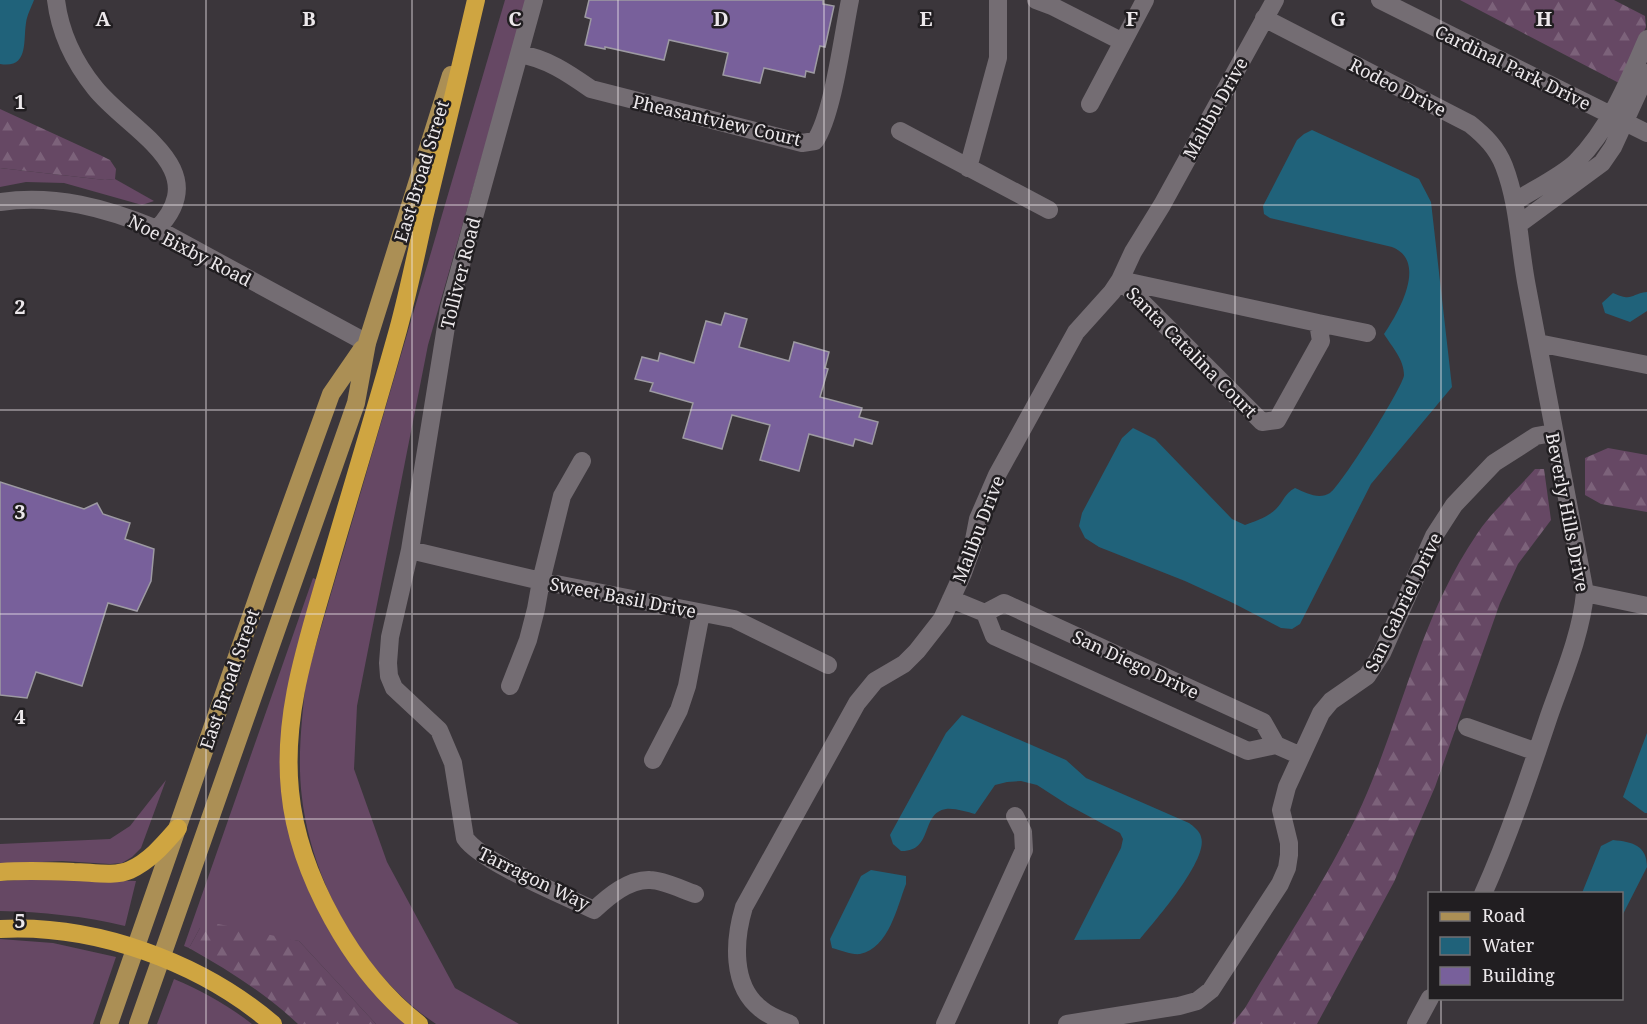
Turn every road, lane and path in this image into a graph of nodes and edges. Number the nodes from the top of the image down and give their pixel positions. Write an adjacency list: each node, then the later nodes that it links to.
1 (56, 0): 25 (street)
2 (475, 0): 29 (main road, East Broad Street); 60 (highway)
3 (534, 0): 13 (street, Tolliver Road)
4 (850, 0): 13 (street, Pheasantview Court)
5 (998, 0): 19 (street)
6 (1036, 0): 12 (street)
7 (1145, 0): 12 (street)
8 (1275, 0): 10 (street, Malibu Drive)
9 (1380, 0): 16 (street, Cardinal Park Drive)
10 (1264, 18): 20 (street, Rodeo Drive); 26 (street, Malibu Drive)
11 (1647, 39): 16 (street)
12 (1123, 42): 15 (street)
13 (519, 54): 34 (street, Tolliver Road)
14 (1647, 73): 16 (street)
15 (1090, 104)
16 (1618, 118): 18 (street, Cardinal Park Drive); 22 (street); 24 (street)
17 (900, 131): 19 (street)
18 (1647, 133)
19 (968, 168): 23 (street)
20 (1509, 180): 22 (street, Beverly Hills Drive)
21 (0, 202): 25 (street, Noe Bixby Road)
22 (1514, 202): 24 (street, Beverly Hills Drive)
23 (1049, 210)
24 (1519, 224): 30 (street, Beverly Hills Drive)
25 (157, 229): 29 (street, Noe Bixby Road)
26 (1120, 280): 27 (street, Santa Catalina Court); 27 (street, Santa Catalina Court); 37 (street, Malibu Drive)
27 (1318, 323): 28 (street)
28 (1367, 333)
29 (367, 342): 51 (main road, East Broad Street); 58 (main road, East Broad Street)
30 (1538, 343): 31 (street); 32 (street, Beverly Hills Drive)
31 (1647, 365)
32 (1553, 432): 36 (street, Beverly Hills Drive); 48 (street, San Gabriel Drive)
33 (582, 461): 35 (street)
34 (410, 550): 35 (street, Sweet Basil Drive); 54 (street, Tarragon Way)
35 (541, 581): 39 (street, Sweet Basil Drive); 43 (street)
36 (1586, 593): 38 (street); 47 (street, Beverly Hills Drive)
37 (951, 599): 40 (street); 61 (street, Malibu Drive)
38 (1647, 606)
39 (701, 613): 42 (street, Sweet Basil Drive); 49 (street)
40 (985, 613): 41 (street, San Diego Drive); 44 (street, San Diego Drive)
41 (1134, 663): 44 (street); 46 (street, San Diego Drive)
42 (828, 665)
43 (510, 686)
44 (1120, 693): 46 (street, San Diego Drive)
45 (1467, 727): 47 (street)
46 (1276, 745): 48 (street)
47 (1537, 752): 53 (street, Beverly Hills Drive)
48 (1301, 756): 63 (street, San Gabriel Drive)
49 (653, 760)
50 (1015, 816): 62 (street)
51 (178, 828): 52 (highway); 57 (main road, East Broad Street)
52 (0, 872)
53 (1484, 892)
54 (695, 894)
55 (0, 929): 59 (highway)
56 (1429, 1000): 64 (street)
57 (110, 1024)
58 (138, 1024)
59 (273, 1024)
60 (419, 1024)
61 (790, 1024)
62 (945, 1024)
63 (1067, 1024)
64 (1416, 1024)

